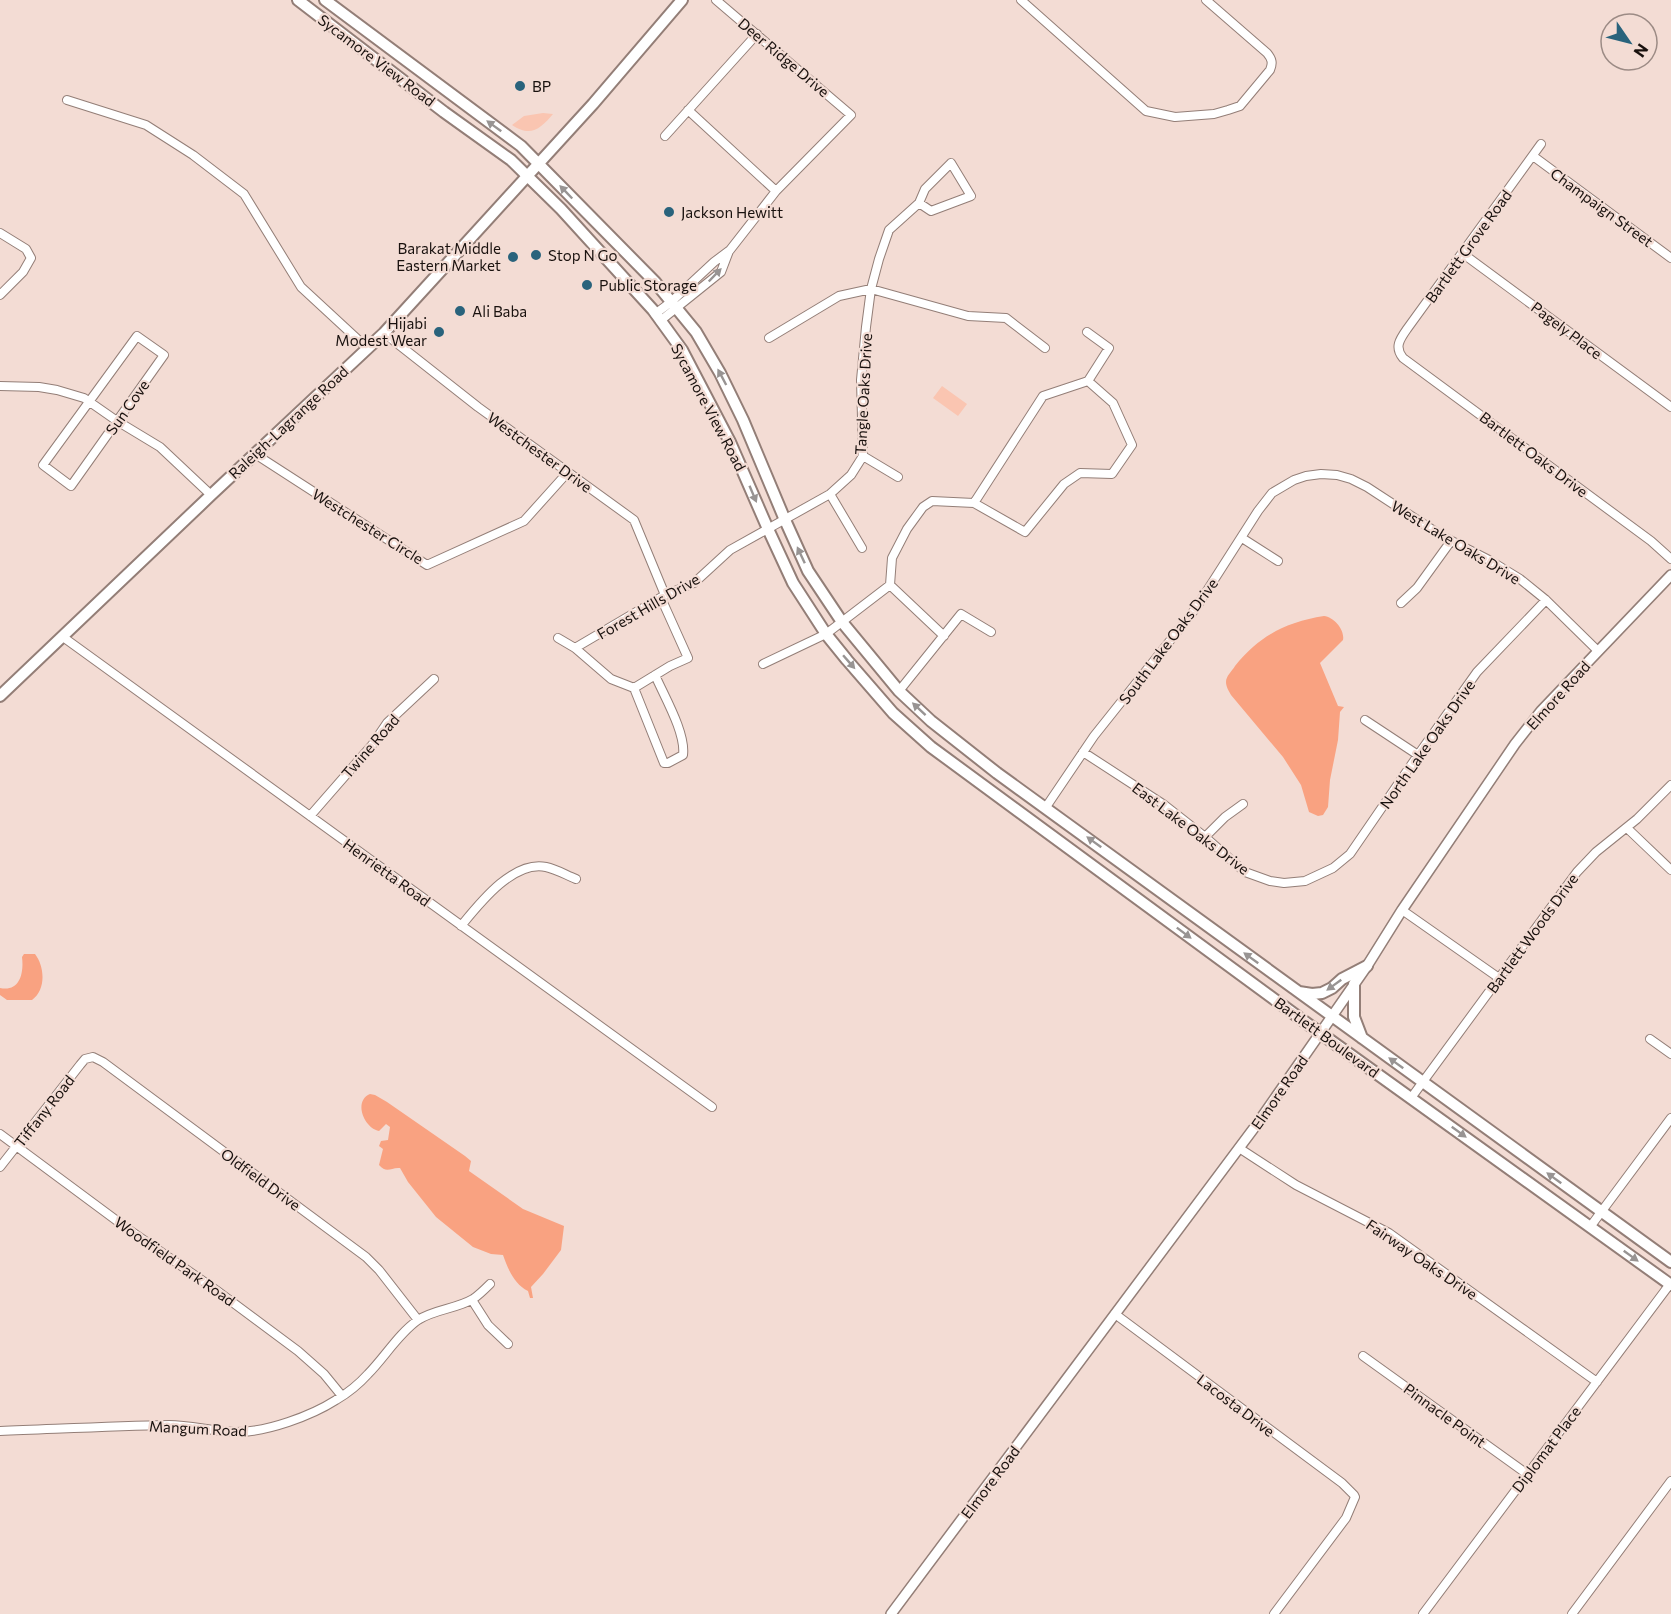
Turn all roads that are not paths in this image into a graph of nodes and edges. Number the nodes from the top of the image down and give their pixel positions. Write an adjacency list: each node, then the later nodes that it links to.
1 (298, 0): 14 (main road, Sycamore View Road)
2 (325, 0): 13 (main road, Sycamore View Road, one-way to 2)
3 (682, 0): 13 (main road, Raleigh-Lagrange Road)
4 (716, 0): 7 (street, Deer Ridge Drive)
5 (1021, 0): 6 (street)
6 (1206, 0)
7 (757, 34): 9 (street); 15 (street, Deer Ridge Drive)
8 (67, 100): 32 (street)
9 (688, 110): 10 (street); 15 (street)
10 (665, 136)
11 (1541, 144): 12 (street, Bartlett Grove Road)
12 (1533, 156): 21 (street, Bartlett Grove Road); 22 (street, Champaign Street)
13 (539, 163): 14 (main road, Raleigh-Lagrange Road); 17 (main road, Sycamore View Road, one-way to 13)
14 (527, 176): 18 (main road, Sycamore View Road); 30 (main road, Raleigh-Lagrange Road)
15 (776, 191): 20 (street)
16 (919, 203): 16 (street, Tangle Oaks Drive); 25 (street, Tangle Oaks Drive)
17 (594, 220): 18 (main road); 23 (main road, Sycamore View Road)
18 (582, 232): 24 (main road, Sycamore View Road)
19 (0, 233): 26 (street)
20 (730, 250): 27 (street); 27 (street, one-way to 20)
21 (1462, 253): 34 (street, Bartlett Grove Road); 38 (street, Pagely Place)
22 (1671, 258)
23 (639, 266): 24 (main road); 27 (main road, Sycamore View Road)
24 (626, 279): 28 (main road, Sycamore View Road)
25 (872, 289): 31 (street); 33 (street); 41 (street, Tangle Oaks Drive)
26 (0, 295)
27 (673, 305): 28 (street); 48 (main road, Sycamore View Road, one-way to 27)
28 (658, 317): 49 (main road, Sycamore View Road, one-way to 49)
29 (1087, 332): 35 (street)
30 (384, 333): 32 (main road, Raleigh-Lagrange Road); 42 (street, Westchester Drive)
31 (769, 338)
32 (367, 348): 40 (main road, Raleigh-Lagrange Road)
33 (1045, 348)
34 (1397, 349): 53 (street, Bartlett Oaks Drive)
35 (1088, 381): 47 (street); 47 (street)
36 (0, 386): 37 (street)
37 (88, 401): 39 (street); 39 (street, Sun Cove); 39 (street, Sun Cove)
38 (1671, 407)
39 (117, 421): 46 (street)
40 (255, 454): 42 (street, Westchester Circle); 46 (main road, Raleigh-Lagrange Road)
41 (863, 456): 43 (street); 45 (street, Tangle Oaks Drive)
42 (568, 472): 57 (street, Westchester Drive)
43 (898, 477)
44 (1294, 480): 50 (street, South Lake Oaks Drive); 51 (street, West Lake Oaks Drive)
45 (830, 494): 48 (street, Tangle Oaks Drive); 52 (street)
46 (211, 495): 63 (main road, Raleigh-Lagrange Road)
47 (974, 503): 56 (street)
48 (782, 521): 49 (street, Forest Hills Drive); 60 (main road, Sycamore View Road, one-way to 48)
49 (768, 529): 57 (street, Forest Hills Drive); 60 (main road, Sycamore View Road)
50 (1242, 538): 54 (street); 76 (street, South Lake Oaks Drive)
51 (1451, 541): 58 (street, West Lake Oaks Drive); 59 (street)
52 (862, 548)
53 (1671, 559)
54 (1278, 561)
55 (1671, 575): 66 (street, Elmore Road)
56 (890, 585): 60 (street); 62 (street)
57 (663, 596): 65 (street, Forest Hills Drive); 68 (street, Westchester Drive)
58 (1546, 600): 66 (street, West Lake Oaks Drive); 77 (street, North Lake Oaks Drive)
59 (1401, 603)
60 (834, 628): 67 (street); 71 (main road, Sycamore View Road); 75 (main road, Sycamore View Road, one-way to 75)
61 (991, 632): 62 (street)
62 (944, 636): 71 (street)
63 (63, 637): 72 (main road, Raleigh-Lagrange Road); 83 (street, Henrietta Road)
64 (558, 638): 65 (street)
65 (575, 648): 70 (street)
66 (1599, 651): 91 (street, Elmore Road)
67 (763, 664)
68 (655, 675): 70 (street); 70 (street)
69 (434, 679): 83 (street, Twine Road)
70 (634, 688)
71 (899, 691): 74 (main road, Sycamore View Road, one-way to 71)
72 (0, 696)
73 (1365, 720): 77 (street)
74 (943, 730): 75 (main road); 78 (main road, Sycamore View Road)
75 (931, 747): 79 (main road, Sycamore View Road)
76 (1083, 752): 82 (street, South Lake Oaks Drive); 85 (street, East Lake Oaks Drive)
77 (1418, 755): 88 (street, North Lake Oaks Drive)
78 (997, 773): 82 (main road, Bartlett Boulevard)
79 (985, 785): 90 (main road, Bartlett Boulevard)
80 (1671, 785): 84 (street, Bartlett Woods Drive)
81 (1243, 804): 85 (street)
82 (1046, 807): 89 (main road, Bartlett Boulevard, one-way to 82)
83 (310, 816): 92 (street, Henrietta Road)
84 (1627, 828): 86 (street); 94 (street, Bartlett Woods Drive)
85 (1205, 837): 88 (street, East Lake Oaks Drive)
86 (1671, 870)
87 (576, 879): 92 (street)
88 (1305, 881)
89 (1165, 895): 90 (main road); 96 (main road, Bartlett Boulevard, one-way to 89)
90 (1154, 910): 98 (main road, Bartlett Boulevard, one-way to 98)
91 (1402, 910): 93 (street, Elmore Road); 94 (street)
92 (461, 926): 105 (street, Henrietta Road)
93 (1367, 966): 95 (street, Elmore Road); 96 (main road, one-way to 96)
94 (1499, 978): 103 (street, Bartlett Woods Drive)
95 (1354, 984): 97 (street, Elmore Road); 99 (main road)
96 (1298, 992): 97 (main road, Bartlett Boulevard)
97 (1331, 1016): 98 (street, Elmore Road); 99 (main road, Bartlett Boulevard)
98 (1319, 1032): 104 (main road, Bartlett Boulevard); 109 (street, Elmore Road)
99 (1362, 1038): 103 (main road, Bartlett Boulevard, one-way to 99)
100 (1650, 1039): 101 (street)
101 (1671, 1054)
102 (89, 1057): 108 (street, Tiffany Road); 118 (street, Oldfield Drive)
103 (1422, 1083): 104 (street, Bartlett Woods Drive); 111 (main road, Bartlett Boulevard, one-way to 103)
104 (1411, 1098): 112 (main road, Bartlett Boulevard, one-way to 112)
105 (712, 1107)
106 (1671, 1118): 111 (street)
107 (0, 1134): 108 (street, Woodfield Park Road)
108 (16, 1146): 110 (street, Tiffany Road); 122 (street, Woodfield Park Road)
109 (1239, 1148): 117 (street, Elmore Road); 121 (street, Fairway Oaks Drive)
110 (0, 1167)
111 (1602, 1212): 112 (street); 113 (main road, Bartlett Boulevard)
112 (1590, 1227): 115 (main road, Bartlett Boulevard, one-way to 115)
113 (1671, 1262)
114 (490, 1284): 116 (street, Mangum Road)
115 (1670, 1285): 121 (street, Diplomat Place)
116 (472, 1300): 118 (street, Mangum Road); 119 (street)
117 (1115, 1314): 126 (street, Elmore Road); 127 (street, Lacosta Drive)
118 (418, 1320): 122 (street, Mangum Road)
119 (508, 1344)
120 (1363, 1356): 124 (street, Pinnacle Point)
121 (1597, 1382): 124 (street, Diplomat Place)
122 (342, 1396): 123 (street, Mangum Road)
123 (0, 1431)
124 (1527, 1474): 128 (street, Diplomat Place)
125 (1671, 1481): 129 (street)
126 (891, 1614)
127 (1274, 1614)
128 (1423, 1614)
129 (1572, 1614)

